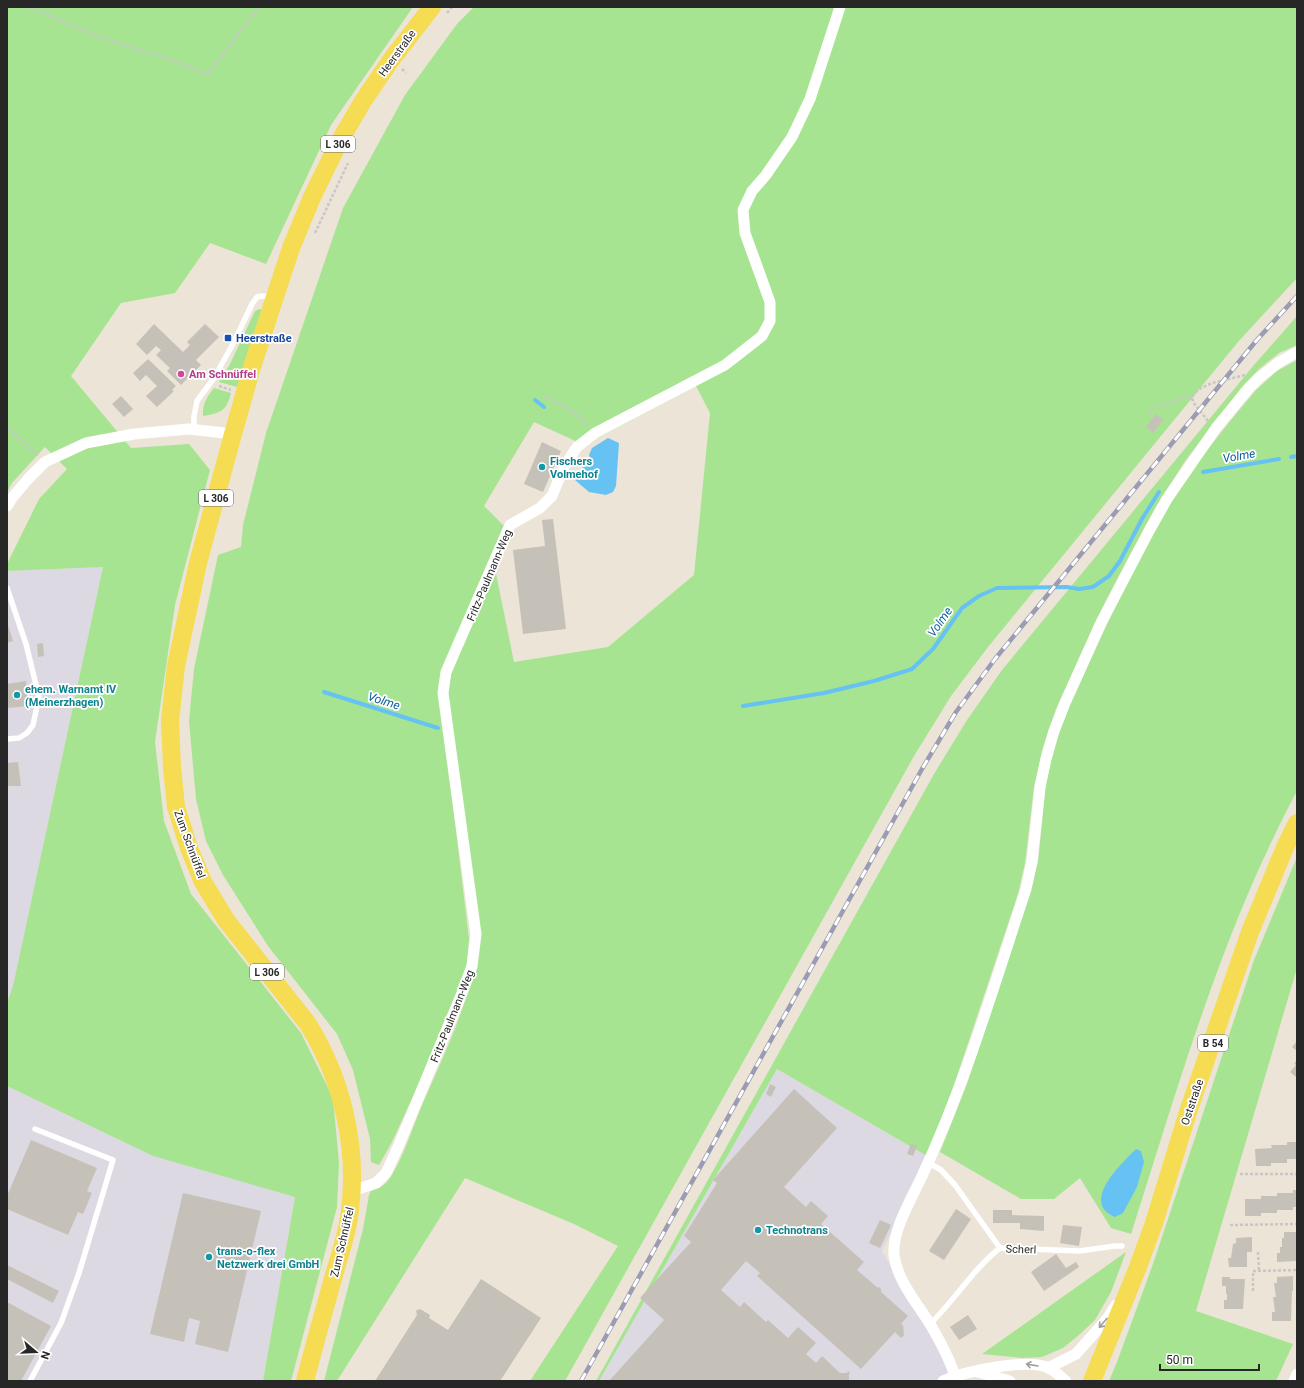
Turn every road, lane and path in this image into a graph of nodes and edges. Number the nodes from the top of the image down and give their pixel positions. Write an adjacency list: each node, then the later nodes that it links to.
1 (29, 7): 2 (path)
2 (259, 7)
3 (452, 7): 5 (path)
4 (840, 7): 17 (street, Fritz-Paulmann-Weg)
5 (437, 12): 8 (main road, Heerstraße / L 306)
6 (351, 156): 7 (path)
7 (312, 240)
8 (274, 297): 16 (lane); 18 (main road, Heerstraße / L 306)
9 (1297, 352): 10 (street)
10 (1259, 378): 12 (path); 15 (street)
11 (546, 397): 17 (path)
12 (1192, 397): 13 (path); 15 (path)
13 (1149, 412)
14 (7, 427): 19 (path)
15 (1216, 428): 25 (street)
16 (194, 429): 18 (street); 19 (street)
17 (595, 433): 28 (street, Fritz-Paulmann-Weg)
18 (233, 434): 28 (main road, Zum Schnüffel / L 306)
19 (46, 462): 20 (street)
20 (7, 506)
21 (7, 588): 22 (lane)
22 (7, 739)
23 (1297, 824): 34 (main road, Oststraße / B 54)
24 (35, 1129): 43 (lane)
25 (929, 1163): 32 (lane); 38 (street)
26 (1240, 1174): 27 (path)
27 (1297, 1174)
28 (352, 1191): 44 (main road, Zum Schnüffel / L 306)
29 (1297, 1224): 30 (path)
30 (1230, 1225)
31 (1122, 1246): 32 (lane, Scherl)
32 (1000, 1248): 38 (lane, Scherl)
33 (1258, 1252): 35 (path)
34 (1138, 1266): 39 (street, one-way to 39); 48 (main road, Oststraße / B 54)
35 (1259, 1270): 36 (path); 37 (path)
36 (1297, 1270)
37 (1253, 1291)
38 (930, 1324): 42 (street)
39 (1048, 1368): 40 (street, one-way to 40); 47 (street)
40 (974, 1370): 42 (street); 46 (street)
41 (1297, 1374): 49 (street)
42 (956, 1376): 45 (street)
43 (30, 1381)
44 (304, 1381)
45 (943, 1381)
46 (1010, 1381)
47 (1066, 1381)
48 (1092, 1381)
49 (1294, 1381)

